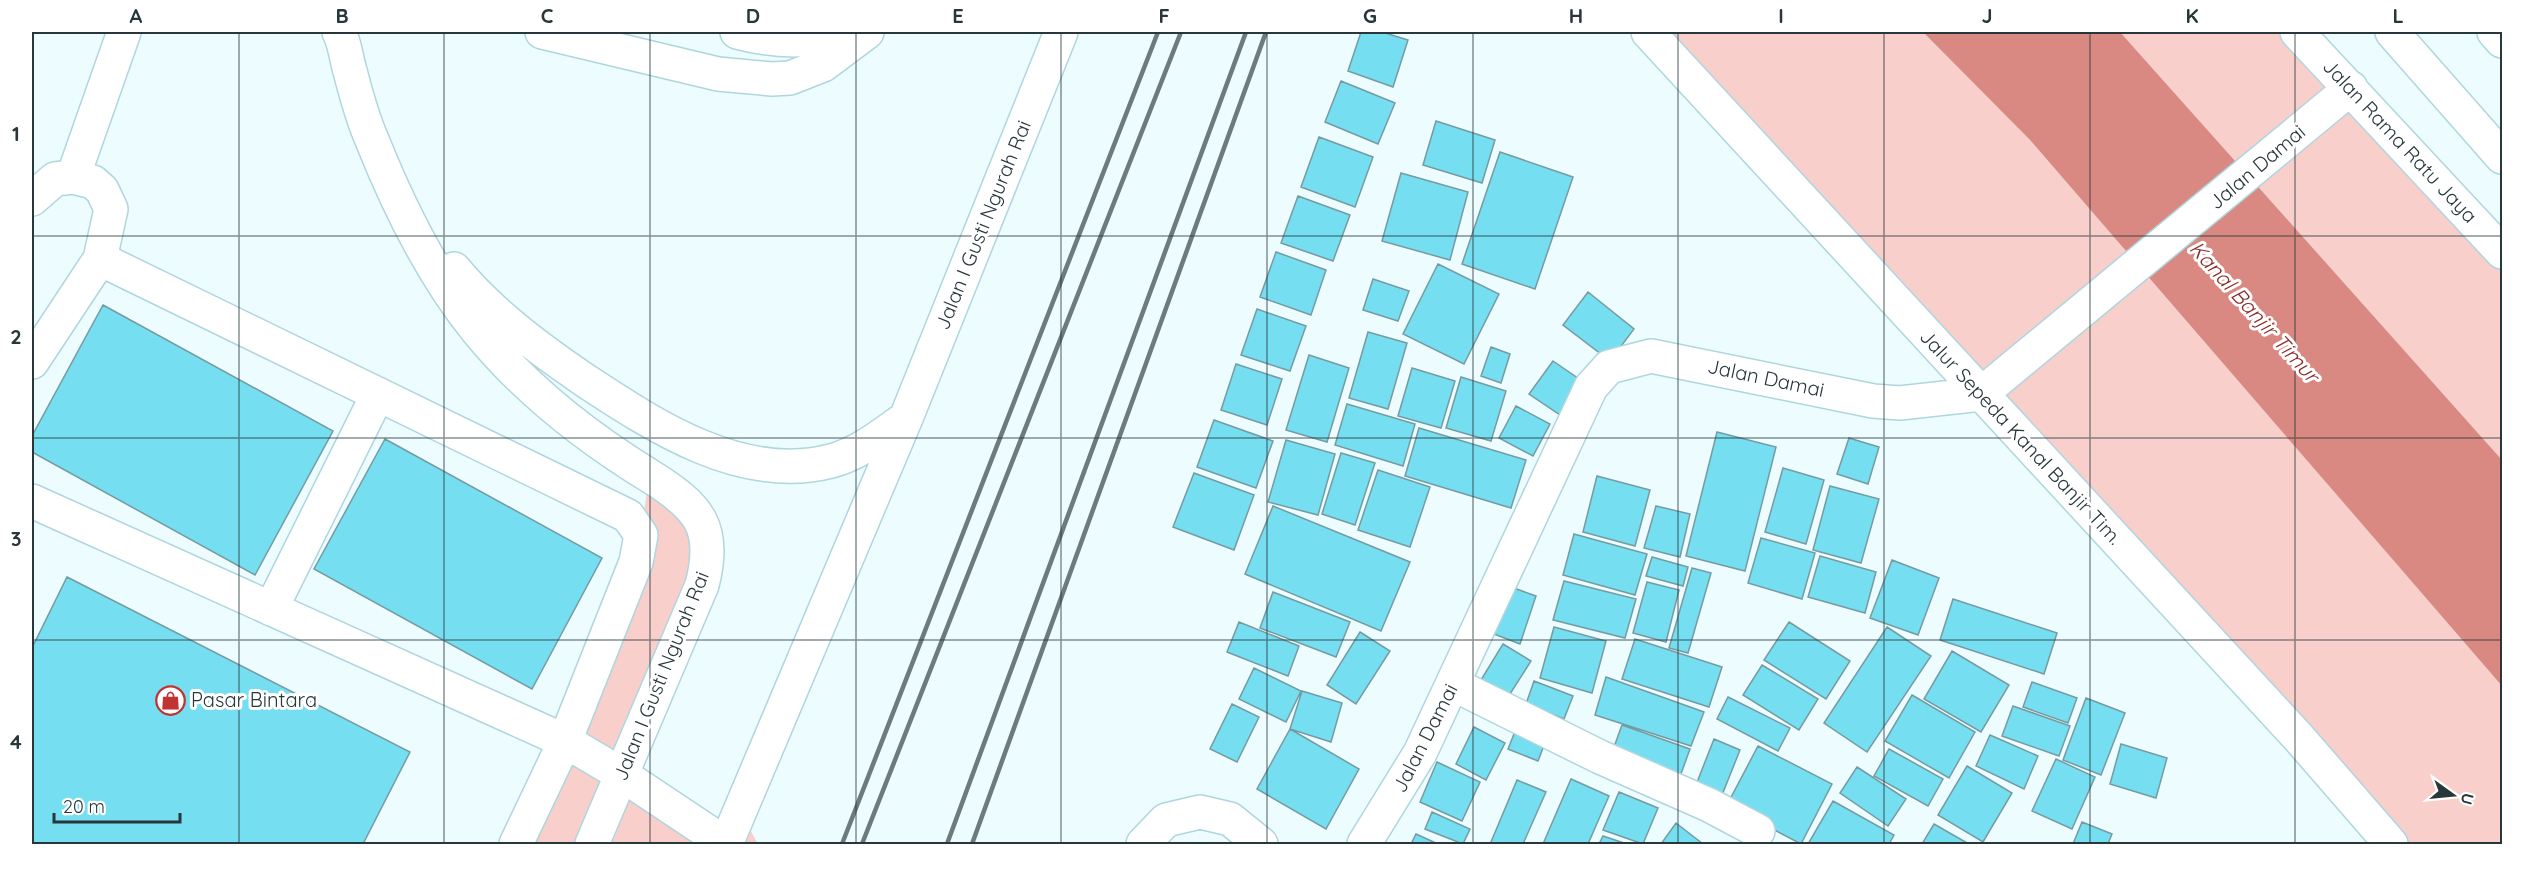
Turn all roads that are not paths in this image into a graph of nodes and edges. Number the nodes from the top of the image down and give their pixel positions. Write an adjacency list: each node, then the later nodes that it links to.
1 (124, 32): 16 (street)
2 (341, 32): 15 (street, Jalan I Gusti Ngurah Rai)
3 (542, 32): 6 (street)
4 (736, 32): 5 (street)
5 (842, 32)
6 (867, 32)
7 (1061, 32): 23 (street, Jalan I Gusti Ngurah Rai)
8 (1648, 32): 22 (street, Jalur Sepeda Kanal Banjir Tim.)
9 (2297, 32): 13 (street, Jalan Rama Ratu Jaya)
10 (2392, 32): 14 (street)
11 (2494, 32): 12 (street)
12 (2502, 41)
13 (2351, 88): 18 (street, Jalan Rama Ratu Jaya); 22 (street, Jalan Damai)
14 (2502, 157)
15 (384, 167): 23 (street, Jalan I Gusti Ngurah Rai); 28 (street, Jalan I Gusti Ngurah Rai)
16 (73, 177): 17 (street); 19 (street)
17 (32, 199)
18 (2502, 252)
19 (100, 259): 20 (street); 21 (street)
20 (32, 362)
21 (378, 394): 25 (street); 27 (street)
22 (1981, 394): 26 (street, Jalan Damai); 36 (street, Jalur Sepeda Kanal Banjir Tim.)
23 (906, 418): 32 (street, Jalan I Gusti Ngurah Rai)
24 (32, 501): 25 (street)
25 (271, 609): 27 (street)
26 (1453, 684): 29 (street); 35 (street, Jalan Damai)
27 (565, 741): 28 (street); 30 (street)
28 (621, 774): 31 (street, Jalan I Gusti Ngurah Rai); 32 (street)
29 (1758, 831)
30 (516, 844)
31 (592, 844)
32 (726, 844)
33 (1143, 844): 34 (street)
34 (1261, 844)
35 (1364, 844)
36 (2391, 844)

